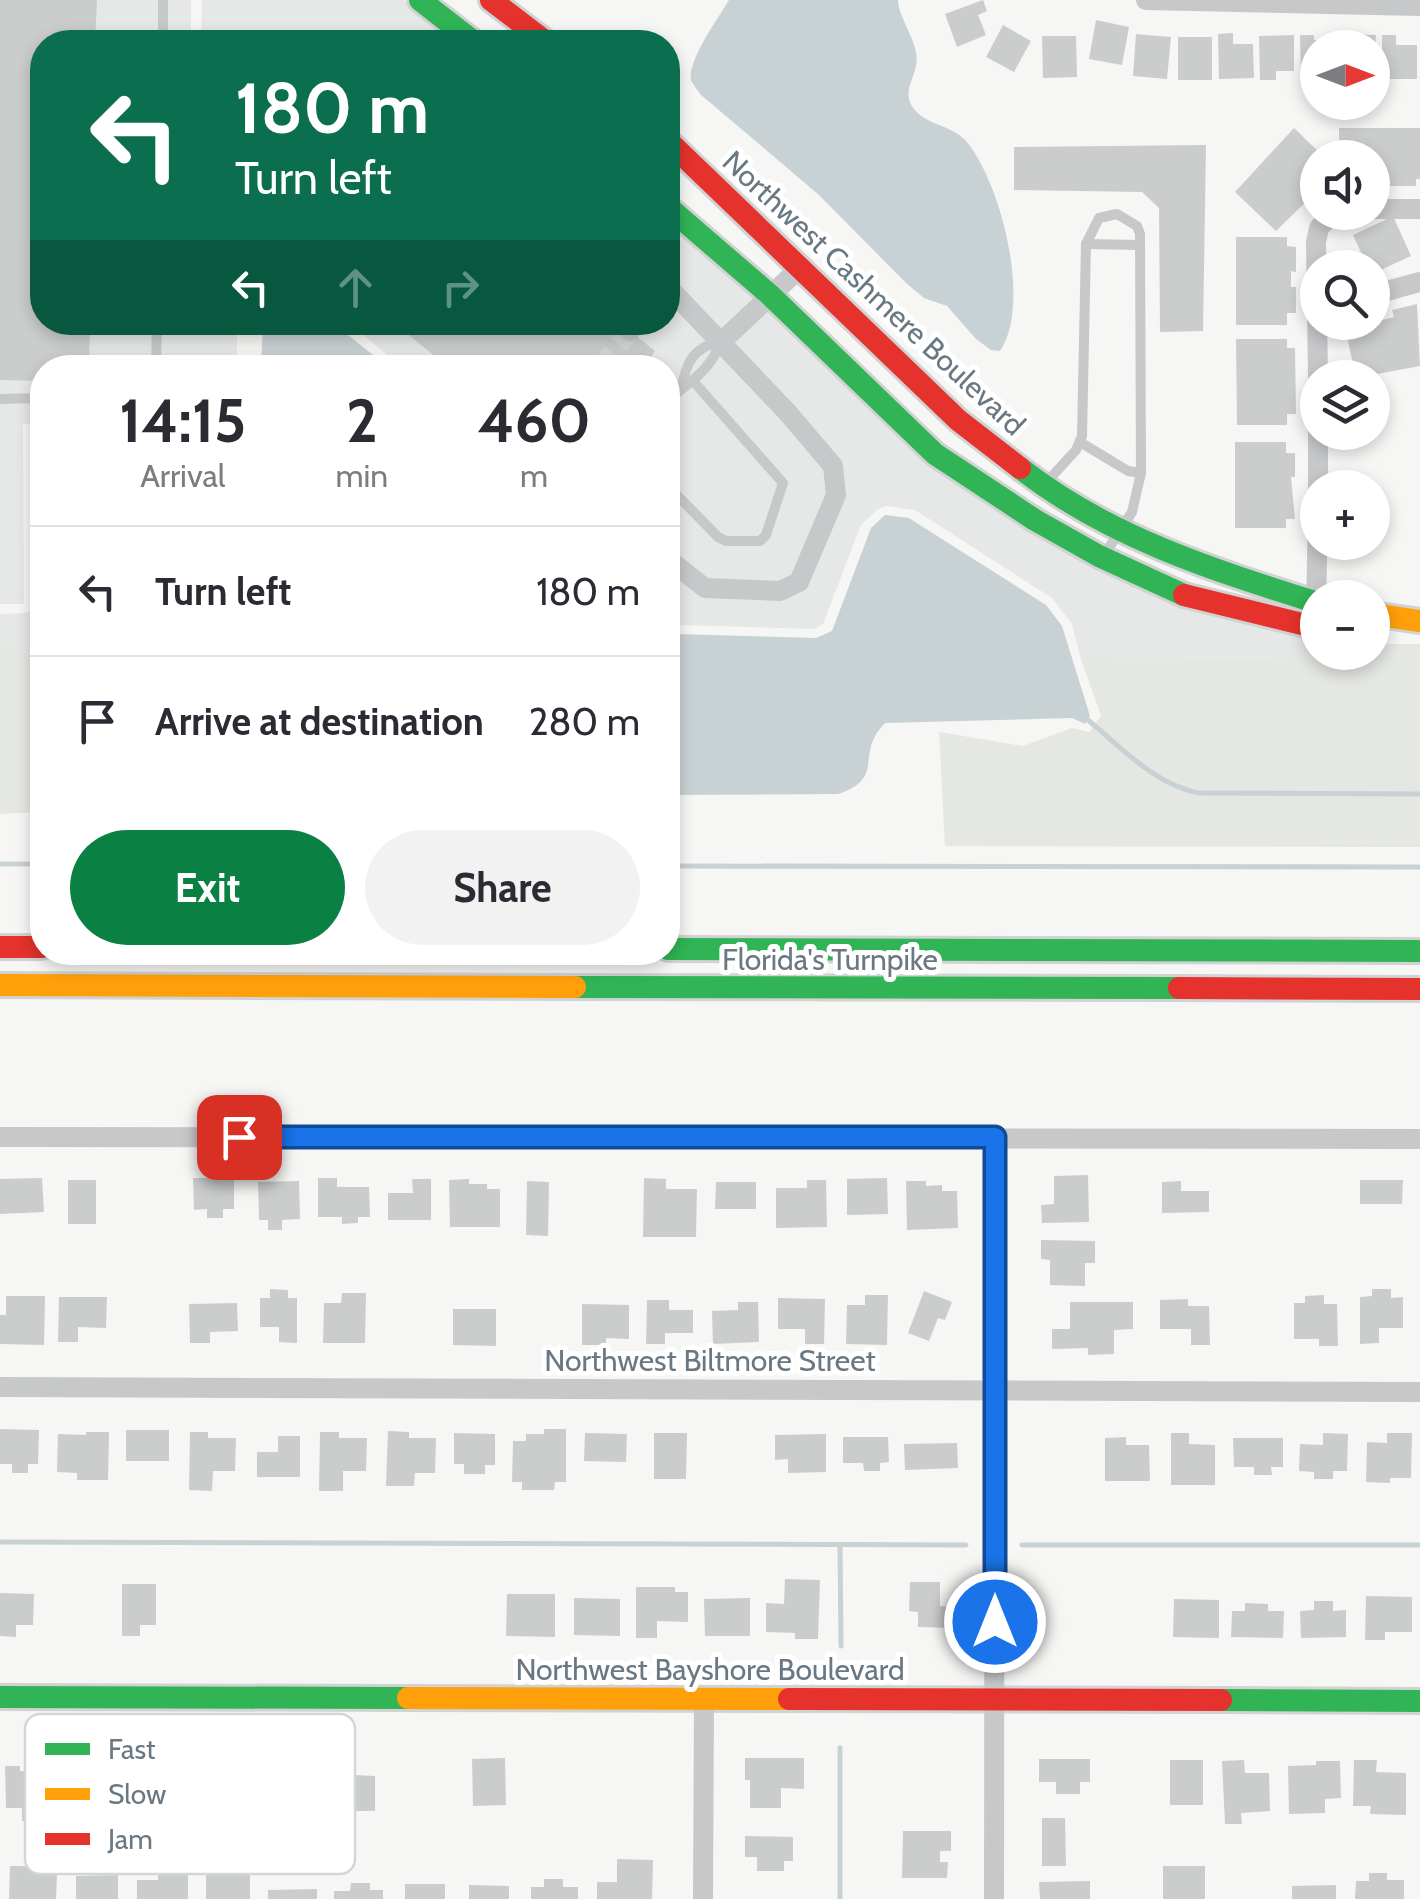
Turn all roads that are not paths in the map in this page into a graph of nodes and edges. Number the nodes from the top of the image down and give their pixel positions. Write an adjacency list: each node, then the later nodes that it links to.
1 (164, 0): 6 (lane)
2 (420, 0): 7 (main road)
3 (491, 0): 8 (main road)
4 (1146, 0): 5 (street)
5 (1420, 6)
6 (163, 30)
7 (453, 30)
8 (530, 30)
9 (680, 152): 15 (main road, Northwest Cashmere Boulevard)
10 (1390, 209): 11 (street)
11 (1420, 209)
12 (680, 218): 18 (main road)
13 (1086, 244): 14 (lane); 14 (lane); 25 (lane)
14 (1140, 245): 26 (lane)
15 (801, 267): 18 (street); 27 (main road, Northwest Cashmere Boulevard)
16 (1420, 282): 17 (street)
17 (1390, 290)
18 (770, 295): 20 (street); 30 (main road)
19 (680, 299): 20 (street)
20 (721, 342): 21 (lane); 21 (lane); 31 (street)
21 (688, 385): 22 (lane); 28 (lane)
22 (680, 392)
23 (30, 398): 24 (lane)
24 (0, 399)
25 (1080, 442): 26 (lane); 27 (lane)
26 (1141, 473): 29 (lane)
27 (1045, 485): 29 (main road, Northwest Cashmere Boulevard)
28 (680, 498)
29 (1119, 530): 30 (lane); 32 (main road, Northwest Cashmere Boulevard)
30 (1103, 558): 35 (main road)
31 (680, 568)
32 (1300, 597)
33 (1390, 617): 34 (main road)
34 (1420, 621)
35 (1300, 624)
36 (1390, 634): 37 (main road)
37 (1420, 634)
38 (0, 946): 39 (main road)
39 (30, 947)
40 (680, 949): 41 (main road, Florida's Turnpike)
41 (1420, 951)
42 (0, 985): 43 (main road, Florida's Turnpike)
43 (1420, 989)
44 (0, 1137): 45 (street)
45 (995, 1137): 46 (street); 48 (street)
46 (1420, 1139)
47 (0, 1387): 48 (street, Northwest Biltmore Street)
48 (996, 1391): 49 (street, Northwest Biltmore Street); 52 (street)
49 (1420, 1392)
50 (0, 1697): 51 (main road, Northwest Bayshore Boulevard)
51 (704, 1700): 52 (main road, Northwest Bayshore Boulevard); 54 (street)
52 (995, 1700): 53 (main road, Northwest Bayshore Boulevard); 55 (street)
53 (1420, 1701)
54 (703, 1899)
55 (994, 1899)

